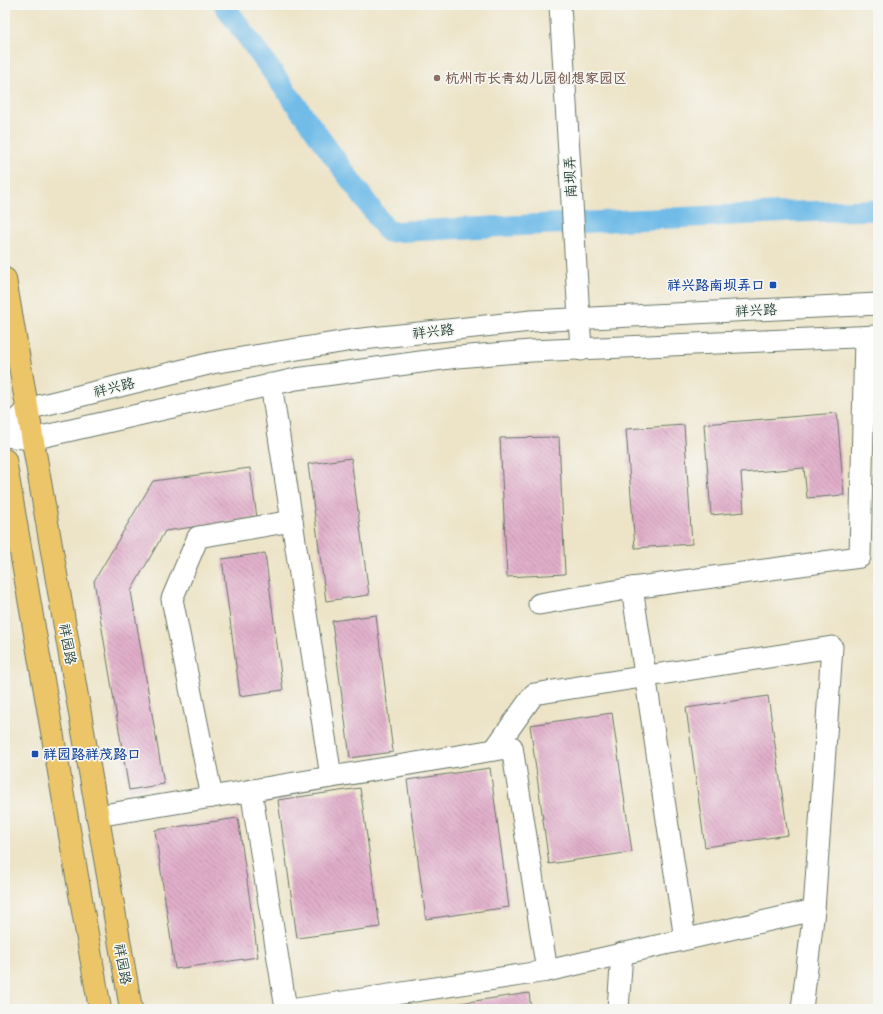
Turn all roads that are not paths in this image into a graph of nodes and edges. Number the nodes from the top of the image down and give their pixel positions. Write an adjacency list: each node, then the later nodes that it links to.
1 (560, 5): 4 (street, 南坝弄)
2 (5, 280): 8 (main road, 祥园路)
3 (878, 304): 4 (street, 祥兴路)
4 (578, 319): 6 (street, 南坝弄); 8 (street, 祥兴路)
5 (872, 336): 6 (street, 祥兴路); 14 (street)
6 (581, 350): 7 (street, 祥兴路)
7 (271, 384): 11 (street, 祥兴路); 13 (street)
8 (27, 409): 9 (street); 11 (main road, 祥园路)
9 (5, 432)
10 (5, 436): 11 (street, 祥兴路)
11 (32, 439): 20 (main road, 祥园路)
12 (5, 460): 25 (main road)
13 (292, 521): 17 (street); 19 (street)
14 (632, 588): 15 (street); 22 (street)
15 (539, 604)
16 (494, 750): 17 (street); 21 (street); 24 (street)
17 (331, 777): 18 (street)
18 (251, 790): 19 (street); 27 (street)
19 (212, 797): 20 (street)
20 (97, 816): 26 (main road, 祥园路)
21 (814, 910): 22 (street); 30 (street)
22 (685, 939): 23 (street)
23 (622, 953): 24 (street); 29 (street)
24 (547, 971): 28 (street)
25 (100, 1009)
26 (131, 1009)
27 (286, 1009)
28 (297, 1009)
29 (618, 1009)
30 (802, 1009)

